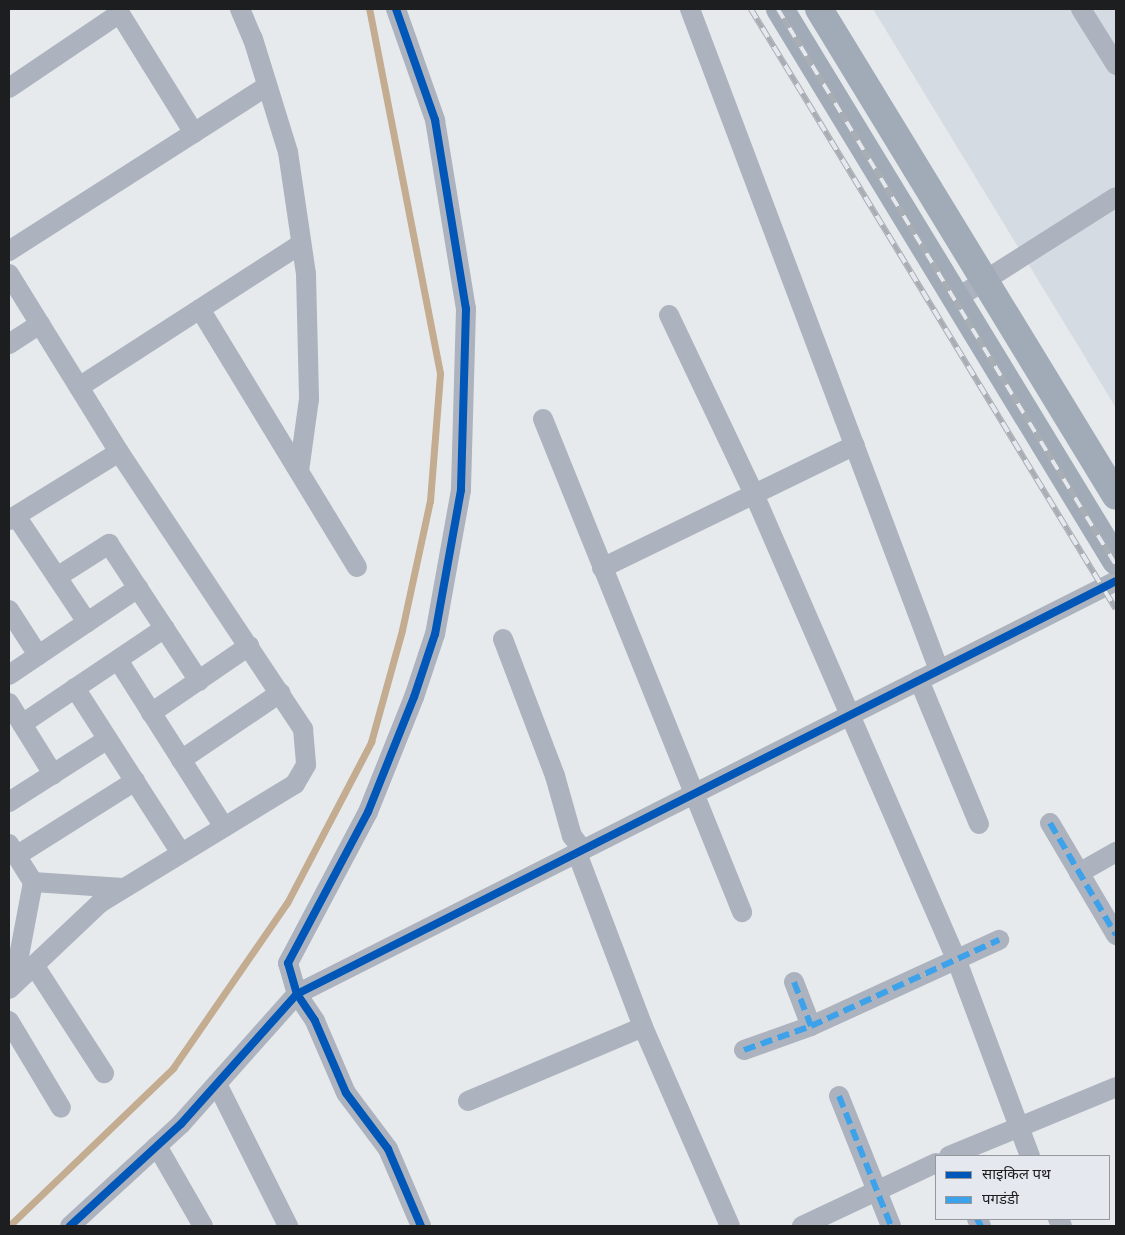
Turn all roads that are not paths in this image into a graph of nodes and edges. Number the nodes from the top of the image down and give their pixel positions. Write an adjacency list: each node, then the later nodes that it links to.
1 (240, 9): 9 (street)
2 (396, 9): 76 (street)
3 (690, 9): 24 (street)
4 (780, 9): 17 (main road)
5 (819, 9): 16 (main road)
6 (1081, 9): 8 (street)
7 (119, 11): 10 (street); 11 (street)
8 (1116, 65)
9 (267, 86): 11 (street); 13 (street)
10 (9, 88)
11 (194, 133): 14 (street)
12 (1116, 197): 16 (street)
13 (301, 244): 18 (street); 26 (street)
14 (9, 251)
15 (9, 274): 20 (street)
16 (985, 281): 17 (street); 28 (main road)
17 (957, 298): 30 (main road)
18 (200, 309): 22 (street); 26 (street)
19 (669, 315): 27 (street)
20 (40, 324): 21 (street); 22 (street)
21 (9, 344)
22 (79, 388): 25 (street)
23 (543, 419): 32 (street)
24 (855, 445): 27 (street); 43 (street)
25 (120, 452): 29 (street); 40 (street)
26 (299, 472): 31 (street)
27 (754, 494): 32 (street); 51 (street)
28 (1116, 496)
29 (12, 518): 33 (street)
30 (1116, 561)
31 (357, 567)
32 (602, 568): 57 (street)
33 (57, 577): 35 (street); 37 (street)
34 (1116, 581): 43 (street)
35 (138, 588): 37 (street); 38 (street)
36 (9, 610): 41 (street)
37 (87, 622): 41 (street)
38 (165, 628): 42 (street); 46 (street)
39 (503, 639): 63 (street)
40 (249, 646): 46 (street); 48 (street)
41 (38, 655): 44 (street)
42 (118, 660): 47 (street); 50 (street)
43 (939, 670): 45 (street)
44 (9, 675)
45 (920, 680): 51 (street); 60 (street)
46 (199, 681): 50 (street)
47 (75, 688): 52 (street); 53 (street)
48 (280, 694): 54 (street); 61 (street)
49 (9, 703): 52 (street)
50 (151, 713): 54 (street)
51 (850, 716): 57 (street); 72 (street)
52 (22, 724): 55 (street)
53 (108, 739): 55 (street); 56 (street)
54 (181, 760): 61 (street)
55 (53, 774): 58 (street)
56 (135, 782): 62 (street); 65 (street)
57 (692, 795): 63 (street); 69 (street)
58 (9, 802)
59 (1050, 823): 66 (street)
60 (979, 824)
61 (224, 827): 65 (street)
62 (13, 850): 67 (street)
63 (580, 852): 76 (street); 79 (street)
64 (1116, 852): 66 (street)
65 (181, 853): 68 (street)
66 (1079, 873): 70 (street)
67 (33, 882): 68 (street); 75 (street)
68 (123, 888): 73 (street)
69 (742, 912)
70 (1116, 935)
71 (999, 940): 72 (street)
72 (956, 961): 78 (street); 87 (street)
73 (34, 965): 75 (street); 81 (street)
74 (794, 982): 78 (street)
75 (12, 986)
76 (297, 994): 82 (street); 96 (street)
77 (9, 1021): 86 (street)
78 (810, 1026): 80 (street)
79 (643, 1027): 85 (street); 97 (street)
80 (744, 1050)
81 (104, 1073)
82 (218, 1086): 88 (street); 95 (street)
83 (1116, 1087): 87 (street)
84 (839, 1096): 92 (street)
85 (468, 1101)
86 (61, 1108)
87 (1018, 1129): 89 (street); 90 (street)
88 (157, 1146): 93 (street); 94 (street)
89 (952, 1155)
90 (1030, 1155)
91 (935, 1162): 92 (street)
92 (877, 1191): 98 (street); 99 (street)
93 (70, 1226)
94 (203, 1226)
95 (288, 1226)
96 (421, 1226)
97 (730, 1226)
98 (802, 1226)
99 (891, 1226)

